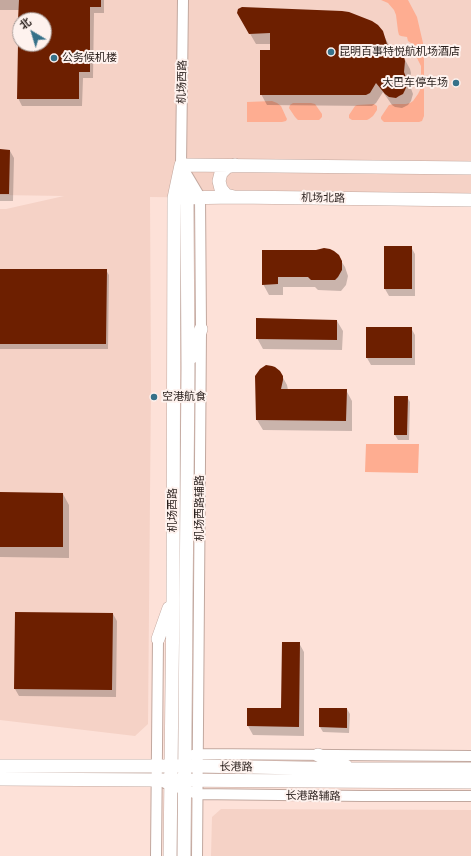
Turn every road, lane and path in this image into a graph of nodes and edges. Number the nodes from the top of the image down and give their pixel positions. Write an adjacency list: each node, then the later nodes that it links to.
1 (183, 0): 2 (street, 机场西路)
2 (181, 165): 3 (main road); 6 (main road, 机场西路); 6 (street)
3 (235, 165): 4 (main road); 5 (main road)
4 (471, 168)
5 (234, 197): 6 (main road, 机场北路); 7 (main road, 机场北路)
6 (187, 198): 8 (street, 机场西路辅路); 9 (main road, 机场西路); 10 (main road, 机场西路)
7 (471, 200)
8 (201, 329): 9 (main road); 14 (street, 机场西路辅路)
9 (188, 368): 14 (main road, 机场西路)
10 (173, 599): 11 (main road); 15 (main road, 机场西路)
11 (158, 639): 17 (street)
12 (318, 755): 13 (street); 14 (street); 18 (main road)
13 (471, 756)
14 (192, 761): 15 (main road, 长港路); 18 (main road, 长港路); 24 (main road, 机场西路)
15 (171, 764): 17 (main road, 长港路); 22 (main road, 机场西路)
16 (0, 766): 17 (main road, 长港路)
17 (157, 766): 21 (street)
18 (353, 769): 19 (main road, 长港路)
19 (471, 769)
20 (0, 779): 21 (main road, 长港路)
21 (157, 780): 22 (main road, 长港路); 26 (street)
22 (170, 782): 24 (main road, 长港路); 27 (main road, 机场西路)
23 (471, 782): 24 (main road, 长港路)
24 (191, 786): 25 (street, 长港路辅路); 28 (main road, 机场西路); 29 (street)
25 (471, 796)
26 (156, 856)
27 (170, 856)
28 (184, 856)
29 (197, 856)

